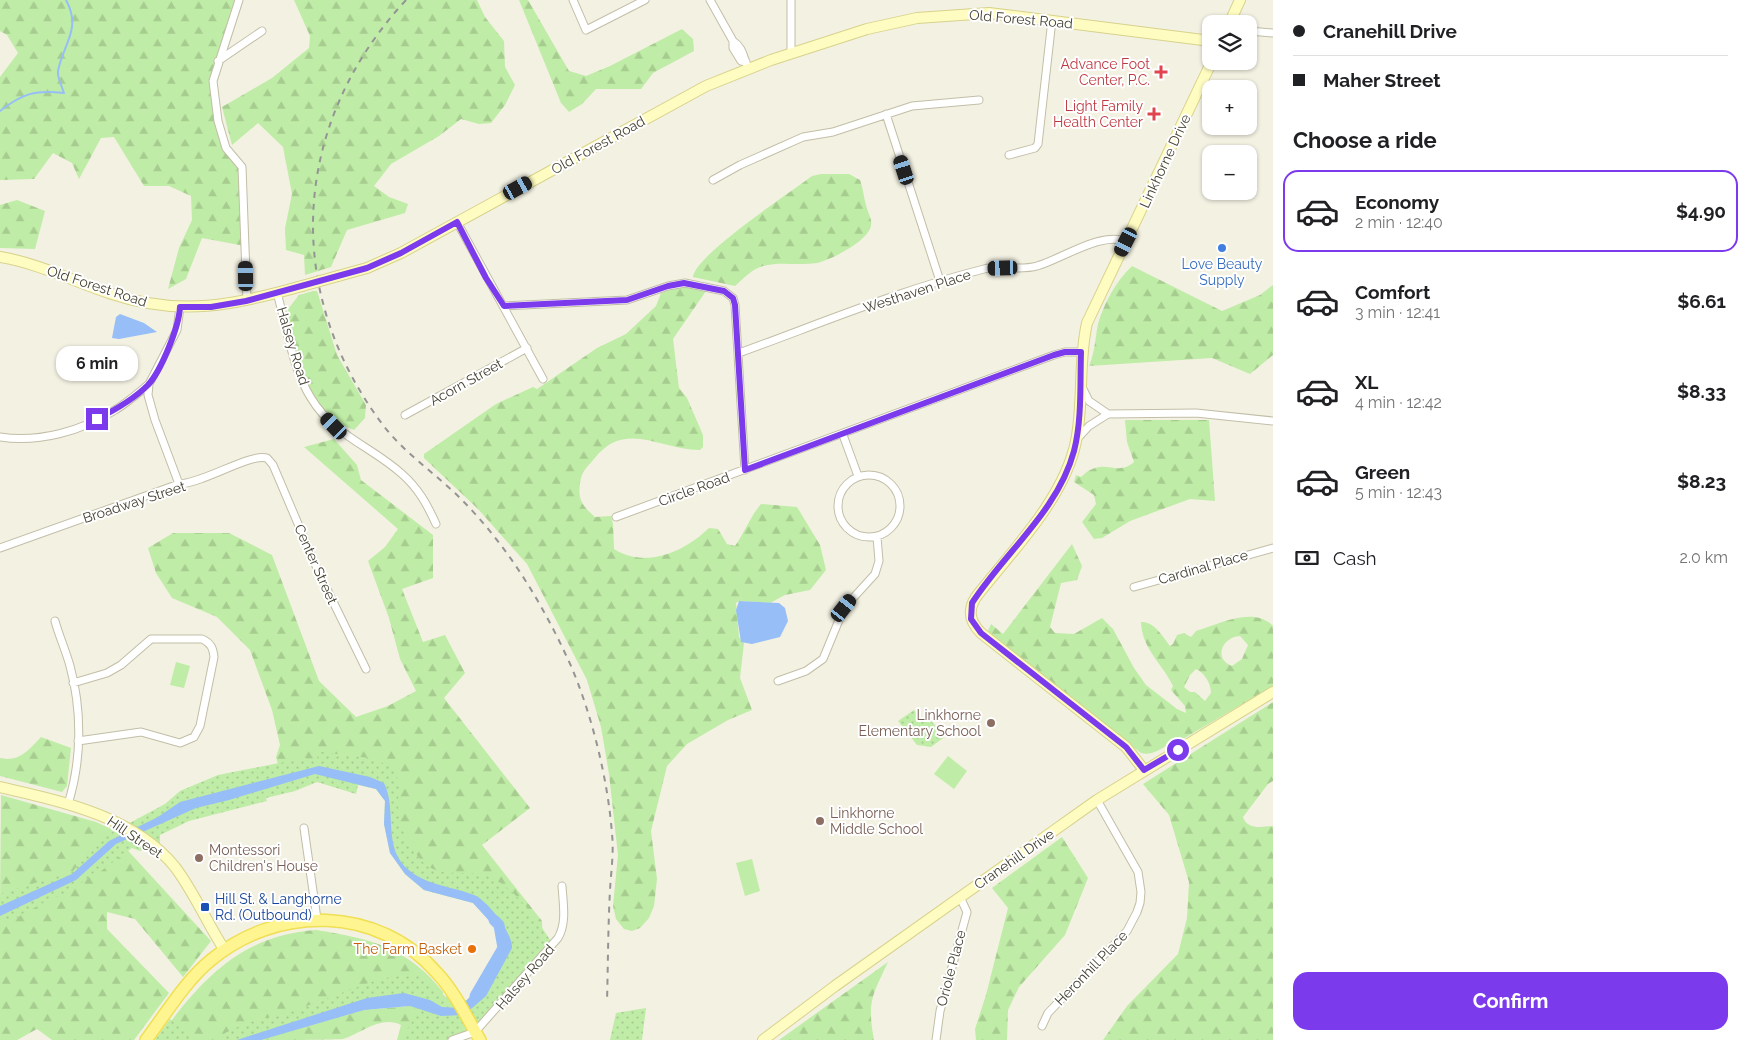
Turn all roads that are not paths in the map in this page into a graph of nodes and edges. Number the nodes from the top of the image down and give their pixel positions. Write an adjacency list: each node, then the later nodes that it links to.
1 (239, 0): 14 (street)
2 (573, 0): 3 (street)
3 (645, 0)
4 (710, 0): 15 (street)
5 (791, 0): 13 (street)
6 (1240, 0): 7 (main road)
7 (1233, 15)
8 (1052, 20): 12 (main road, Old Forest Road); 13 (main road, Old Forest Road); 19 (street)
9 (262, 31): 14 (street)
10 (1257, 32): 11 (street)
11 (1273, 33)
12 (1202, 40)
13 (791, 53): 15 (main road, Old Forest Road)
14 (218, 62): 26 (street)
15 (747, 65): 21 (main road, Old Forest Road)
16 (1208, 70): 22 (main road, Linkhorne Drive)
17 (979, 100): 18 (street)
18 (886, 114): 20 (street); 24 (street)
19 (1009, 156)
20 (713, 180)
21 (457, 222): 25 (main road, Old Forest Road, bridge); 27 (street)
22 (1126, 242): 24 (street, Westhaven Place); 30 (main road, Linkhorne Drive)
23 (0, 256): 28 (main road, Old Forest Road)
24 (940, 281): 31 (street, Westhaven Place)
25 (277, 293): 26 (main road, Old Forest Road); 46 (street, Halsey Road)
26 (246, 301): 28 (main road, Old Forest Road)
27 (504, 306): 29 (street); 31 (street)
28 (180, 307): 33 (street)
29 (527, 348): 32 (street); 36 (street, Acorn Street)
30 (1081, 352): 34 (main road, Linkhorne Drive); 38 (street, Circle Road)
31 (739, 354): 42 (street)
32 (543, 379)
33 (149, 384): 39 (street); 44 (street)
34 (1080, 385): 35 (street); 40 (main road, Linkhorne Drive)
35 (1108, 414): 37 (street); 40 (street)
36 (405, 415)
37 (1273, 422)
38 (843, 435): 42 (street, Circle Road); 43 (street)
39 (0, 437)
40 (1076, 439): 57 (main road, Linkhorne Drive)
41 (267, 458): 44 (street, Broadway Street); 52 (street, Center Street)
42 (745, 470): 45 (street, Circle Road)
43 (858, 476): 47 (street); 47 (street)
44 (179, 484): 48 (street, Broadway Street)
45 (616, 517)
46 (436, 524)
47 (876, 537): 53 (street)
48 (0, 548)
49 (1273, 548): 50 (street, Cardinal Place)
50 (1134, 587)
51 (55, 621): 54 (street)
52 (366, 669)
53 (778, 681)
54 (73, 683): 56 (street); 56 (street)
55 (1273, 692): 57 (main road, Cranehill Drive)
56 (78, 741): 60 (street)
57 (1144, 770): 59 (main road, Cranehill Drive)
58 (0, 787): 60 (main road, Hill Street)
59 (1097, 800): 63 (main road, Cranehill Drive); 66 (street, Heronhill Place)
60 (68, 804): 65 (main road, Hill Street)
61 (304, 828): 64 (street)
62 (562, 886): 67 (street, Halsey Road)
63 (960, 897): 70 (main road, Cranehill Drive); 71 (street, Oriole Place)
64 (317, 919): 65 (main road); 67 (main road)
65 (224, 950): 68 (main road)
66 (1042, 1026)
67 (476, 1033): 69 (street)
68 (146, 1040)
69 (452, 1040)
70 (763, 1040)
71 (936, 1040)

